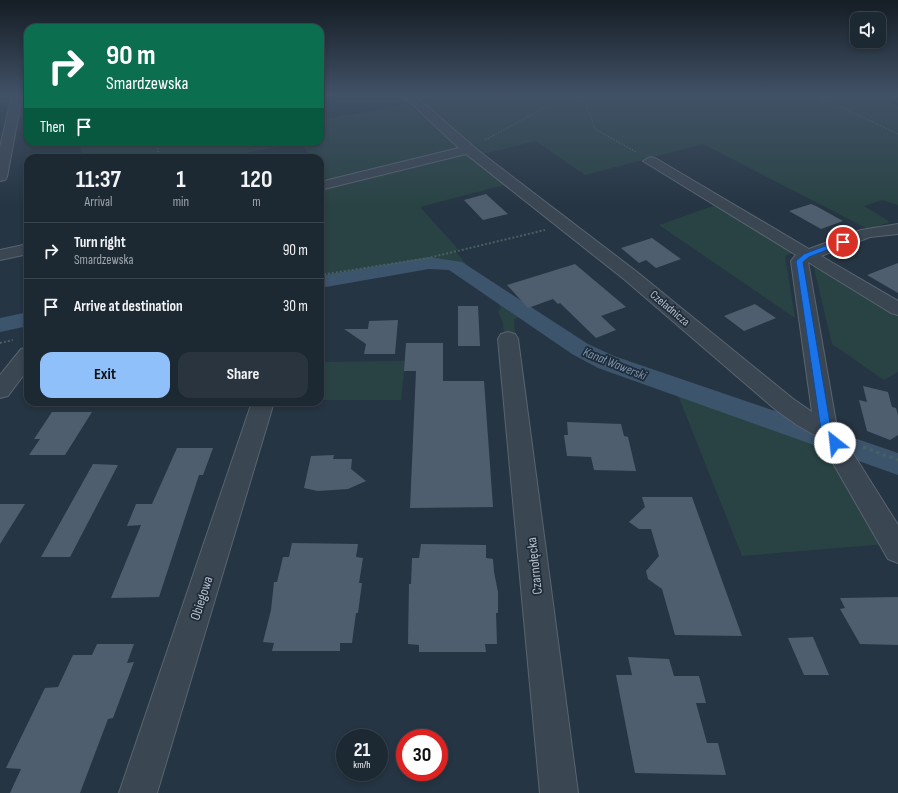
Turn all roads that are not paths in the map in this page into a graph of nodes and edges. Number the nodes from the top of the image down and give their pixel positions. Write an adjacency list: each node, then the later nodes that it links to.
1 (8, 132): 5 (street)
2 (450, 132): 3 (street, Czeladnicza)
3 (470, 149): 6 (street); 16 (street, Czeladnicza)
4 (650, 161): 10 (street)
5 (0, 177)
6 (324, 185)
7 (898, 229): 10 (street)
8 (24, 249): 9 (street)
9 (0, 255)
10 (807, 255): 11 (street); 16 (street)
11 (898, 309)
12 (508, 339): 19 (street, Czarnołęcka)
13 (24, 359): 14 (street)
14 (0, 390)
15 (262, 406): 18 (street, Obiegowa)
16 (832, 438): 17 (street)
17 (898, 550)
18 (138, 793)
19 (559, 793)

